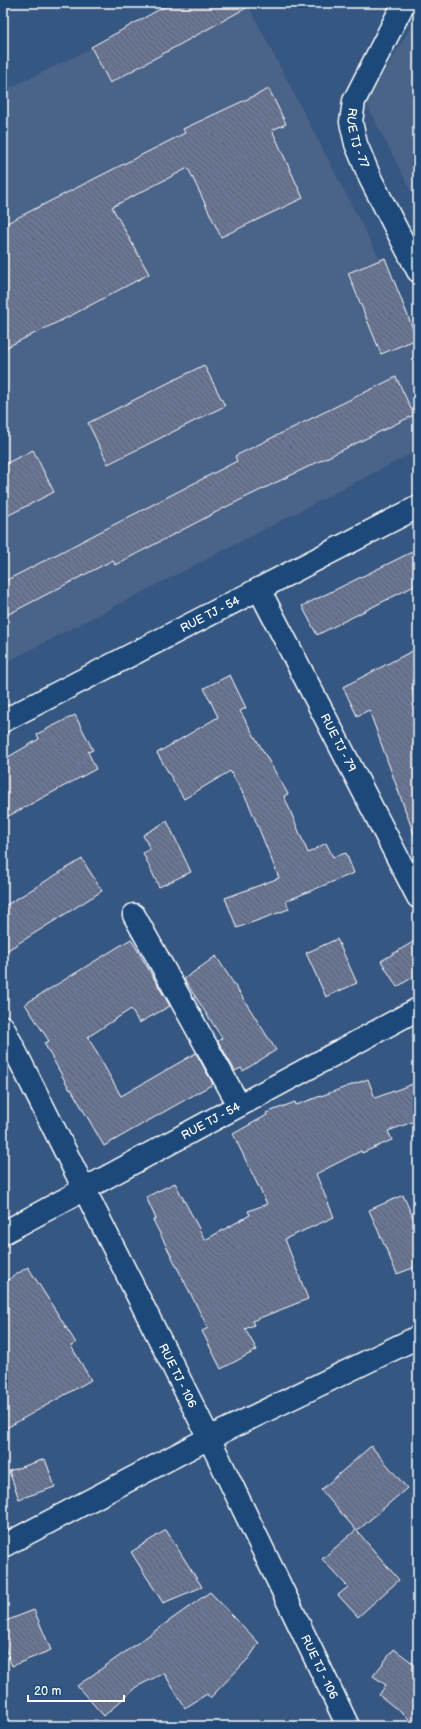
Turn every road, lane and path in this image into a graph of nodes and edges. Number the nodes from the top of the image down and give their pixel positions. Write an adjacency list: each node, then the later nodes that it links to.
1 (404, 3): 2 (street, RUE TJ - 77)
2 (418, 271)
3 (418, 508): 4 (street, RUE TJ - 54)
4 (259, 589): 5 (street, RUE TJ - 54); 6 (street, RUE TJ - 79)
5 (3, 721)
6 (418, 898)
7 (134, 915): 10 (street)
8 (418, 1009): 10 (street, RUE TJ - 54)
9 (3, 1027): 11 (street, RUE TJ - 106)
10 (239, 1105): 11 (street, RUE TJ - 54)
11 (85, 1190): 12 (street, RUE TJ - 54); 14 (street, RUE TJ - 106)
12 (3, 1233)
13 (418, 1337): 14 (street)
14 (209, 1438): 15 (street); 16 (street, RUE TJ - 106)
15 (3, 1546)
16 (348, 1726)

